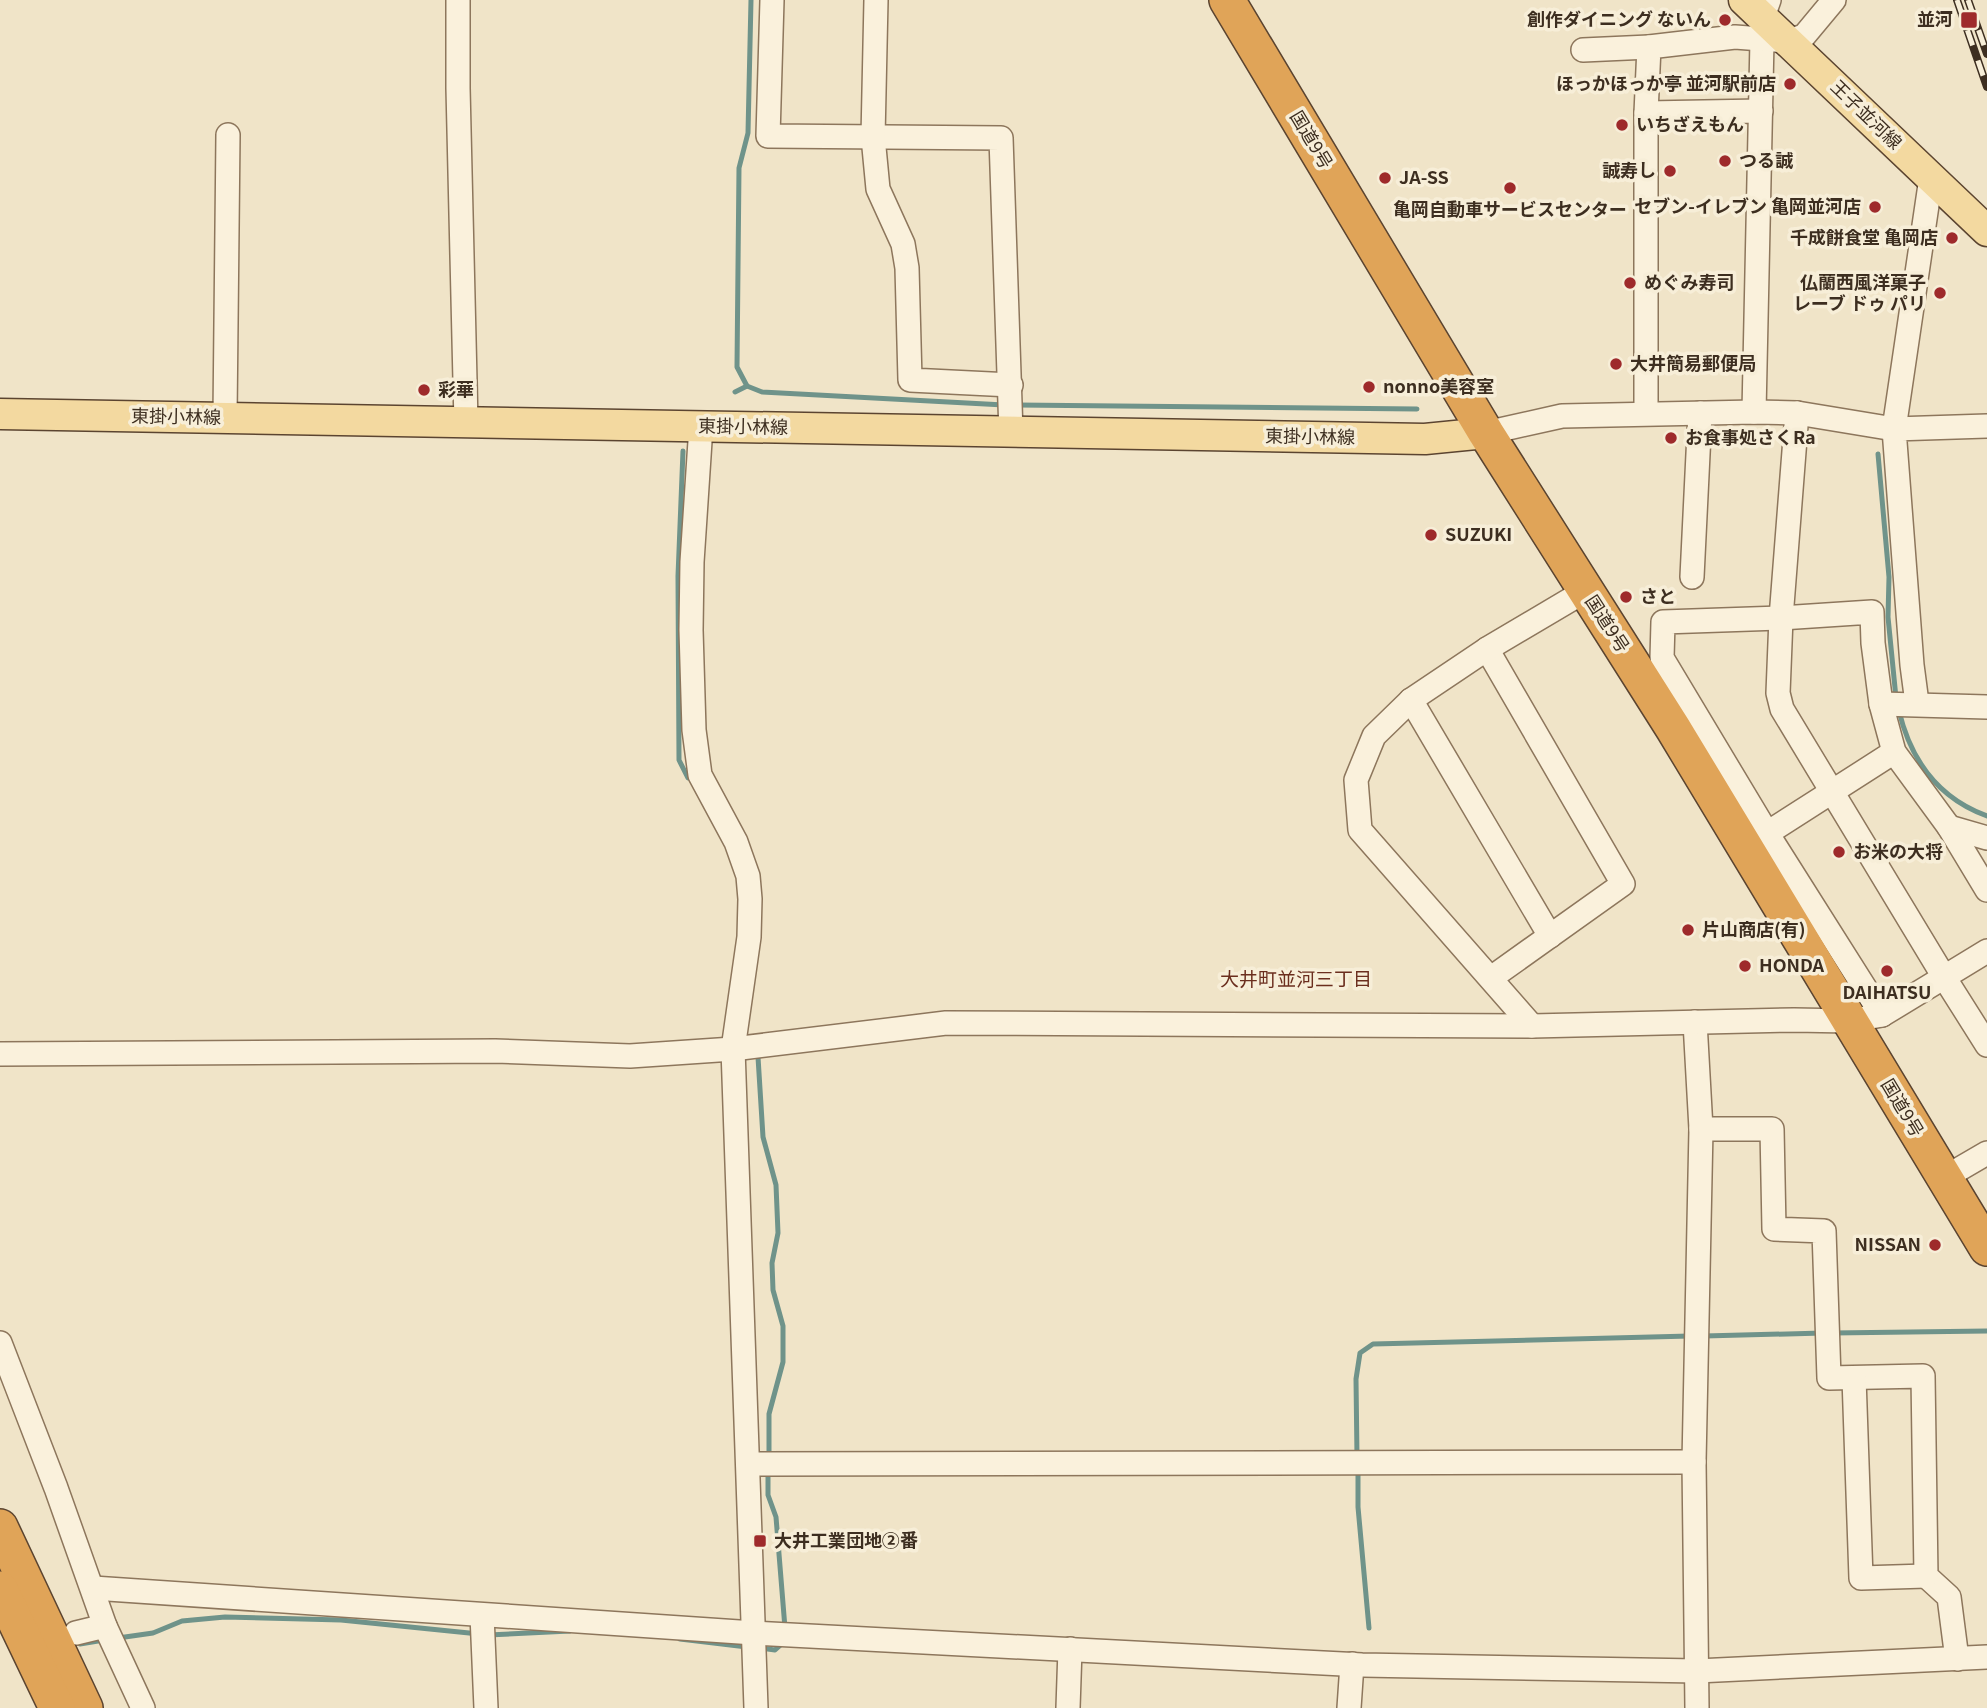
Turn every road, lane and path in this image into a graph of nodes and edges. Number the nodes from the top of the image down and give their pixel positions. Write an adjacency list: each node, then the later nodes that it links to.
1 (458, 0): 22 (street)
2 (772, 0): 12 (street)
3 (876, 0): 12 (street)
4 (1227, 0): 27 (highway, 国道9号)
5 (1834, 0): 6 (street)
6 (1765, 20): 7 (street); 9 (street); 13 (main road, 王子並河線)
7 (1649, 47): 8 (street); 10 (street)
8 (1584, 50)
9 (1761, 111): 10 (street); 17 (street)
10 (1646, 113): 20 (street)
11 (228, 135): 21 (street)
12 (873, 137): 15 (street); 15 (street)
13 (1931, 178): 14 (main road, 王子並河線); 25 (street)
14 (1987, 231)
15 (1011, 384): 26 (street)
16 (1700, 412): 17 (street); 20 (street); 28 (street)
17 (1754, 412): 18 (street)
18 (1797, 412): 25 (street); 30 (street)
19 (0, 414): 21 (main road, 東掛小林線)
20 (1646, 414): 27 (street)
21 (225, 417): 22 (main road, 東掛小林線)
22 (466, 423): 23 (main road, 東掛小林線)
23 (701, 426): 26 (main road, 東掛小林線); 50 (street)
24 (1987, 426): 25 (street)
25 (1894, 429): 33 (street)
26 (1011, 432): 27 (main road, 東掛小林線)
27 (1486, 433): 29 (highway, 国道9号)
28 (1692, 577)
29 (1585, 591): 31 (street); 40 (highway, 国道9号)
30 (1781, 618): 34 (street); 37 (street); 40 (street)
31 (1487, 649): 32 (street); 42 (street)
32 (1411, 700): 42 (street); 45 (street)
33 (1917, 703): 34 (street); 35 (street)
34 (1881, 704): 36 (street)
35 (1987, 707)
36 (1894, 752): 37 (street); 38 (street)
37 (1833, 791): 40 (street); 44 (street)
38 (1948, 827): 39 (street); 41 (street)
39 (1987, 838)
40 (1755, 841): 46 (highway, 国道9号)
41 (1987, 890)
42 (1550, 936): 45 (street)
43 (1987, 951): 44 (street)
44 (1944, 977): 46 (street); 49 (street)
45 (1491, 978): 48 (street)
46 (1866, 1018): 47 (street); 54 (highway, 国道9号)
47 (1695, 1022): 48 (street); 52 (street)
48 (1532, 1026): 50 (street)
49 (1987, 1045)
50 (733, 1049): 51 (street); 59 (street)
51 (0, 1054)
52 (1701, 1129): 57 (street); 58 (street)
53 (1987, 1153): 54 (street)
54 (1944, 1178): 55 (highway, 国道9号)
55 (1987, 1248)
56 (0, 1343): 62 (street)
57 (1854, 1378): 61 (street); 61 (street)
58 (1694, 1462): 59 (street); 72 (street)
59 (748, 1464): 67 (street)
60 (0, 1527): 74 (highway)
61 (1926, 1576): 70 (street)
62 (93, 1588): 64 (street); 65 (street)
63 (0, 1589): 73 (highway)
64 (482, 1615): 67 (street); 76 (street)
65 (106, 1626): 66 (street); 75 (street)
66 (76, 1633)
67 (754, 1633): 68 (street); 77 (street)
68 (1070, 1649): 71 (street); 78 (street)
69 (1987, 1657): 70 (street)
70 (1957, 1659): 72 (street)
71 (1352, 1664): 72 (street); 79 (street)
72 (1697, 1671): 80 (street)
73 (57, 1708)
74 (85, 1708)
75 (143, 1708)
76 (486, 1708)
77 (756, 1708)
78 (1068, 1708)
79 (1349, 1708)
80 (1697, 1708)

